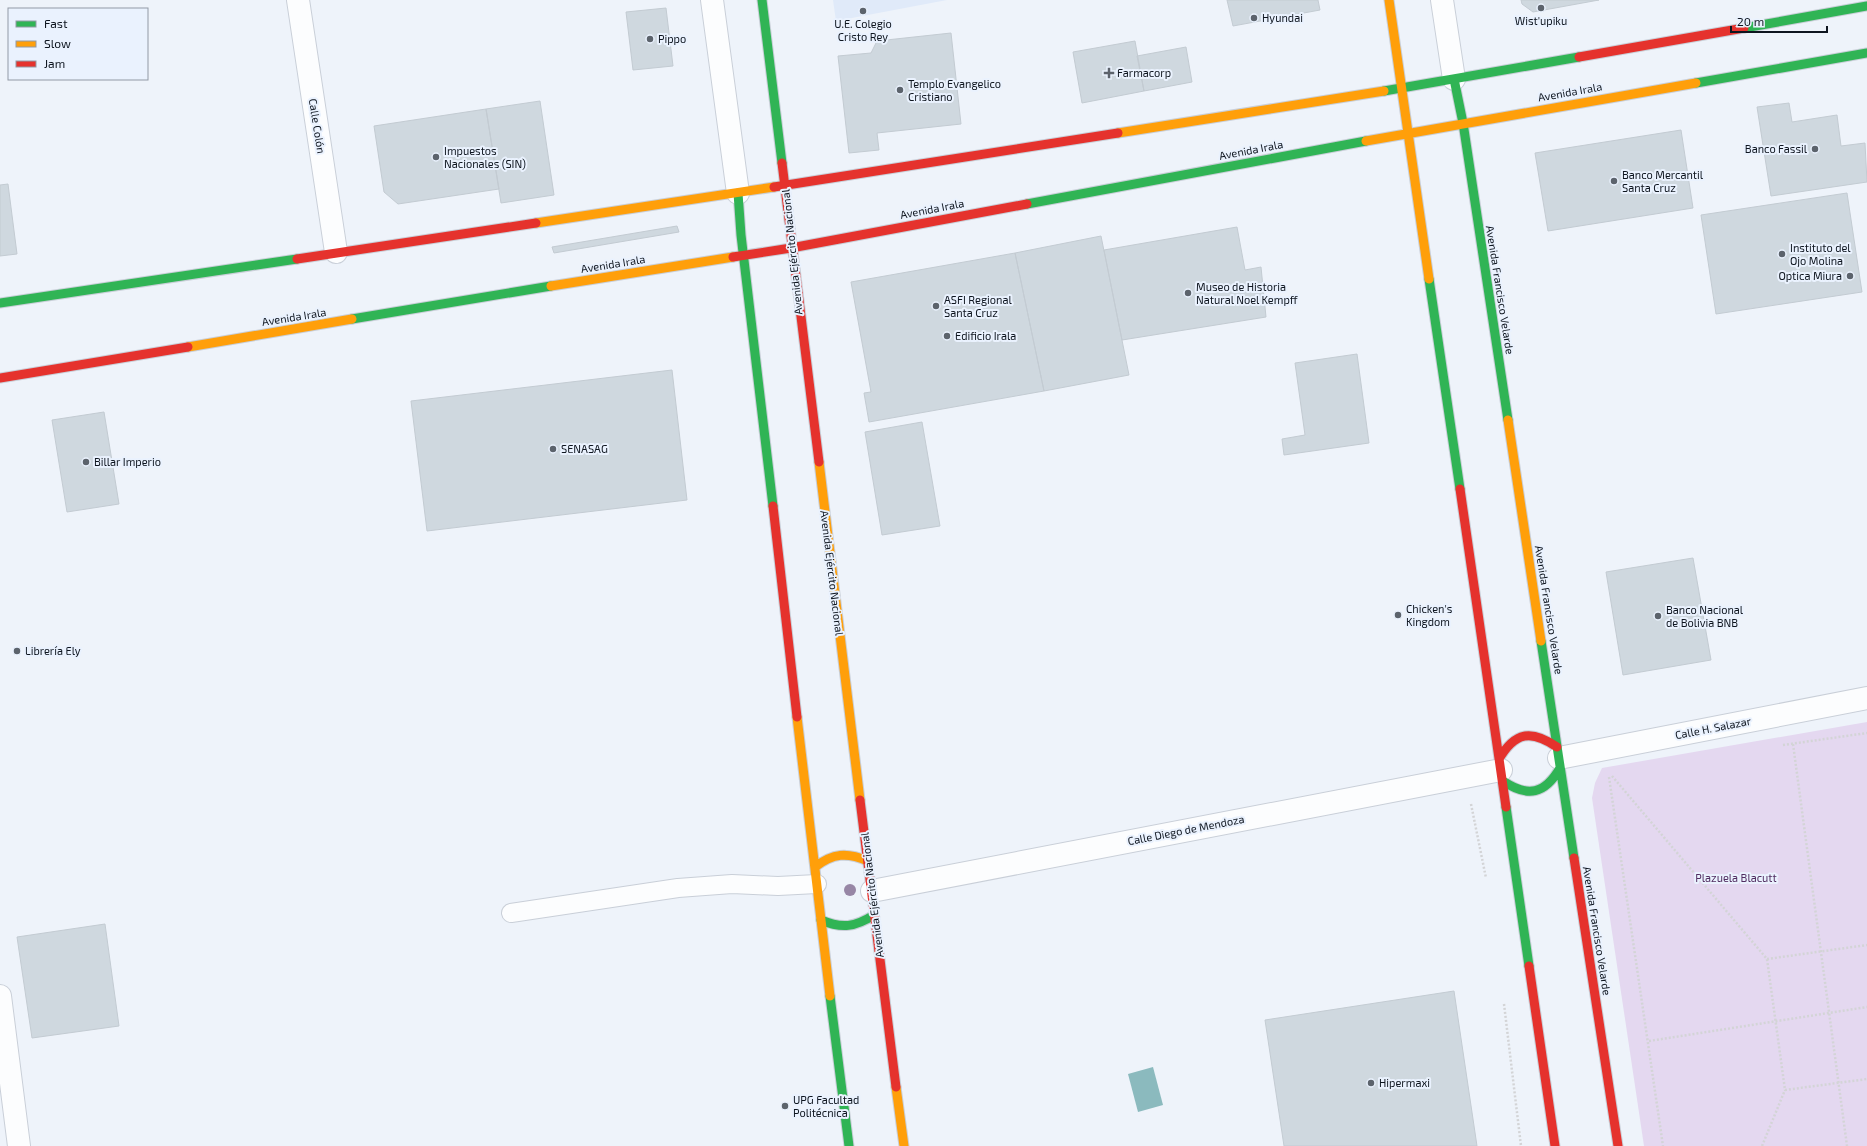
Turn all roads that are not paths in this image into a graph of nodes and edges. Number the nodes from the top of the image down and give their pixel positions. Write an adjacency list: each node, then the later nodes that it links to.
1 (298, 0): 15 (street, Calle Colón)
2 (712, 0): 13 (street)
3 (762, 0): 12 (main road, Avenida Ejército Nacional)
4 (1389, 0): 9 (main road)
5 (1442, 0): 8 (street)
6 (1867, 6): 8 (main road)
7 (1867, 53): 10 (main road, Avenida Irala)
8 (1454, 79): 9 (main road); 10 (main road, Avenida Francisco Velarde)
9 (1402, 88): 11 (main road); 12 (main road)
10 (1463, 123): 11 (main road, Avenida Irala); 20 (main road, Avenida Francisco Velarde)
11 (1409, 133): 14 (main road, Avenida Irala); 21 (main road)
12 (785, 185): 13 (main road); 14 (main road, Avenida Ejército Nacional)
13 (738, 193): 15 (main road); 16 (main road)
14 (791, 248): 16 (main road, Avenida Irala); 22 (main road, Avenida Ejército Nacional)
15 (336, 252): 17 (main road)
16 (744, 255): 18 (main road, Avenida Irala); 23 (main road)
17 (0, 303)
18 (0, 378)
19 (1867, 698): 20 (street, Calle H. Salazar)
20 (1559, 758): 21 (main road); 21 (main road); 33 (main road, Avenida Francisco Velarde)
21 (1501, 770): 24 (street, Calle Diego de Mendoza); 32 (main road)
22 (868, 861): 23 (main road); 24 (main road, Avenida Ejército Nacional)
23 (816, 876): 25 (lane); 27 (main road)
24 (872, 891): 26 (main road, Avenida Ejército Nacional)
25 (511, 913)
26 (874, 915): 27 (main road); 31 (main road, Avenida Ejército Nacional)
27 (821, 920): 30 (main road)
28 (1, 1009): 29 (street)
29 (19, 1146)
30 (849, 1146)
31 (904, 1146)
32 (1555, 1146)
33 (1618, 1146)

